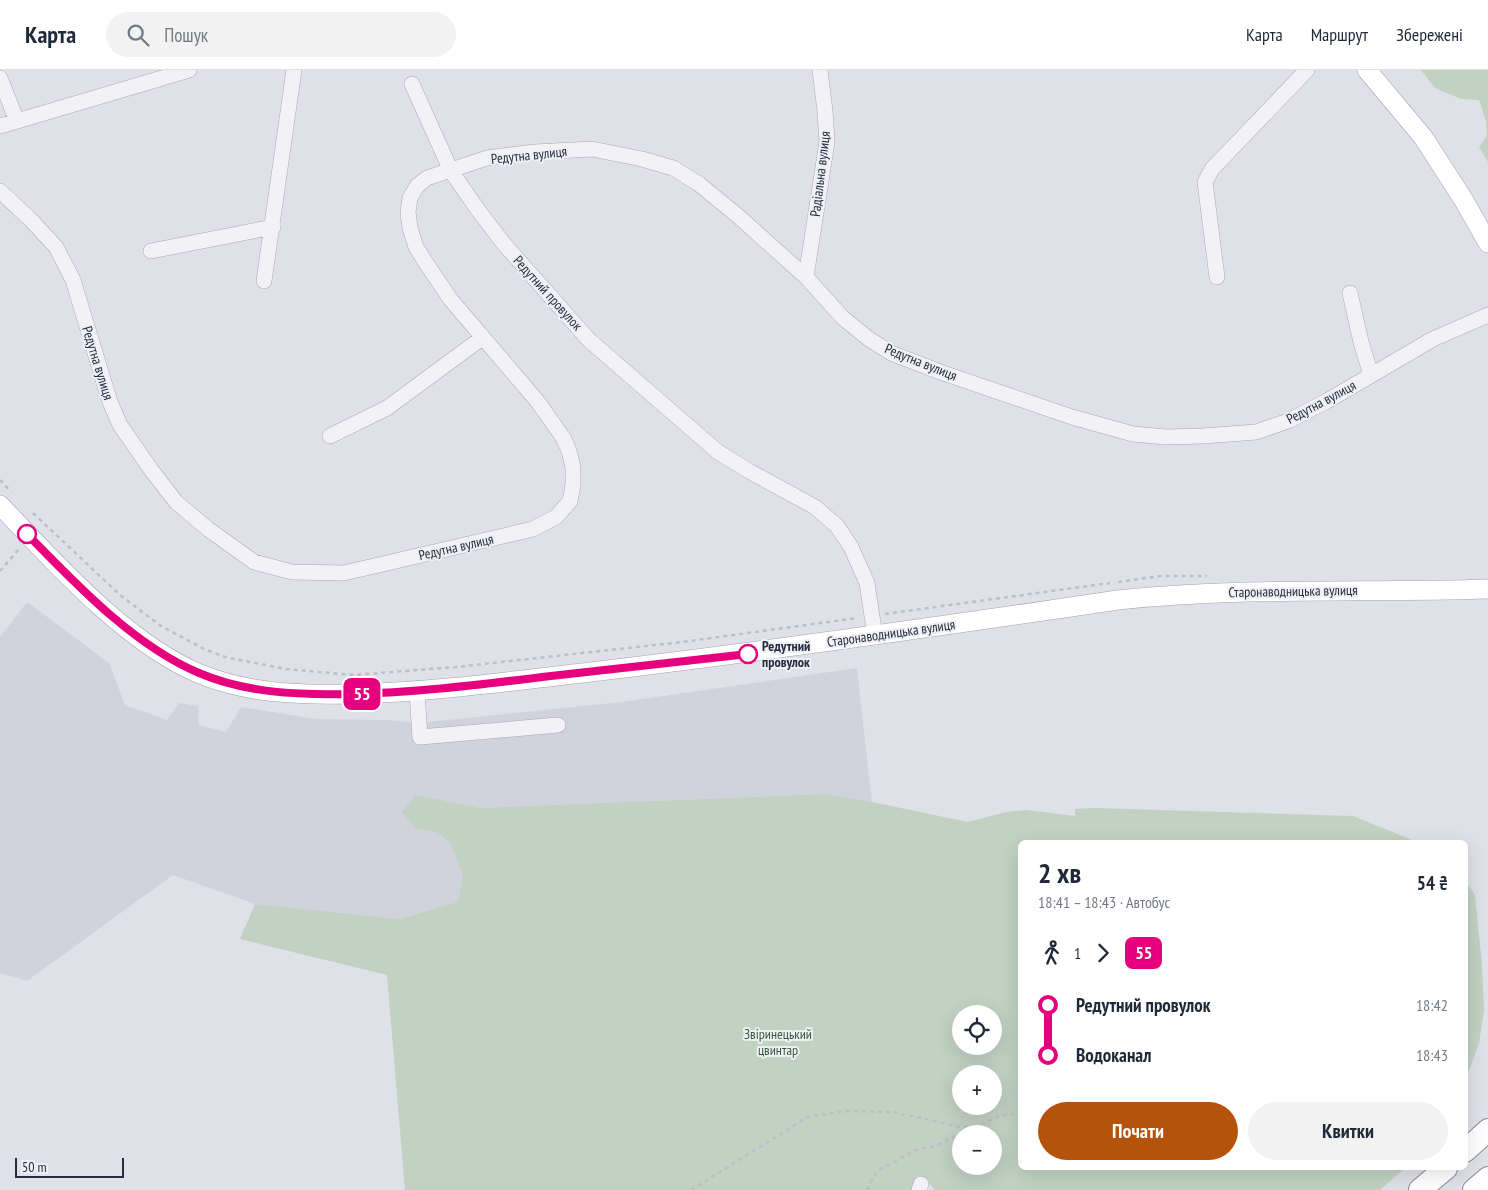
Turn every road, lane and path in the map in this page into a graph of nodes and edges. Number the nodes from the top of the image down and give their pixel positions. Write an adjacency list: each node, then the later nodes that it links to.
1 (189, 70): 8 (street)
2 (294, 70): 12 (street)
3 (820, 70): 15 (street, Радіальна вулиця)
4 (1306, 70): 16 (street)
5 (1369, 71): 13 (main road)
6 (0, 78): 8 (street)
7 (412, 84): 10 (street, Редутний провулок)
8 (16, 121): 9 (street)
9 (0, 126)
10 (451, 170): 15 (street, Редутна вулиця); 20 (street, Редутна вулиця); 30 (street, Редутний провулок)
11 (0, 191): 20 (street, Редутна вулиця)
12 (273, 227): 14 (street); 17 (street)
13 (1488, 243)
14 (151, 252)
15 (806, 277): 21 (street, Редутна вулиця)
16 (1217, 277)
17 (264, 281)
18 (1350, 293): 21 (street)
19 (1488, 314): 21 (street, Редутна вулиця)
20 (482, 338): 22 (street)
21 (1371, 375)
22 (330, 436)
23 (0, 480): 24 (path)
24 (6, 499): 32 (main road, Старонаводницька вулиця)
25 (30, 510): 30 (path)
26 (20, 548): 27 (path)
27 (0, 571)
28 (1215, 576): 30 (path)
29 (1488, 589): 31 (main road, Старонаводницька вулиця)
30 (873, 616): 31 (street, Редутний провулок)
31 (875, 636): 32 (main road, Старонаводницька вулиця)
32 (417, 692): 33 (street)
33 (558, 725)
34 (1018, 1114): 36 (path)
35 (953, 1125): 42 (path)
36 (980, 1125)
37 (1488, 1130): 39 (highway)
38 (952, 1138): 43 (path)
39 (1468, 1148)
40 (1444, 1170): 44 (highway)
41 (1488, 1178): 45 (highway)
42 (690, 1190)
43 (867, 1190)
44 (1420, 1190)
45 (1474, 1190)

